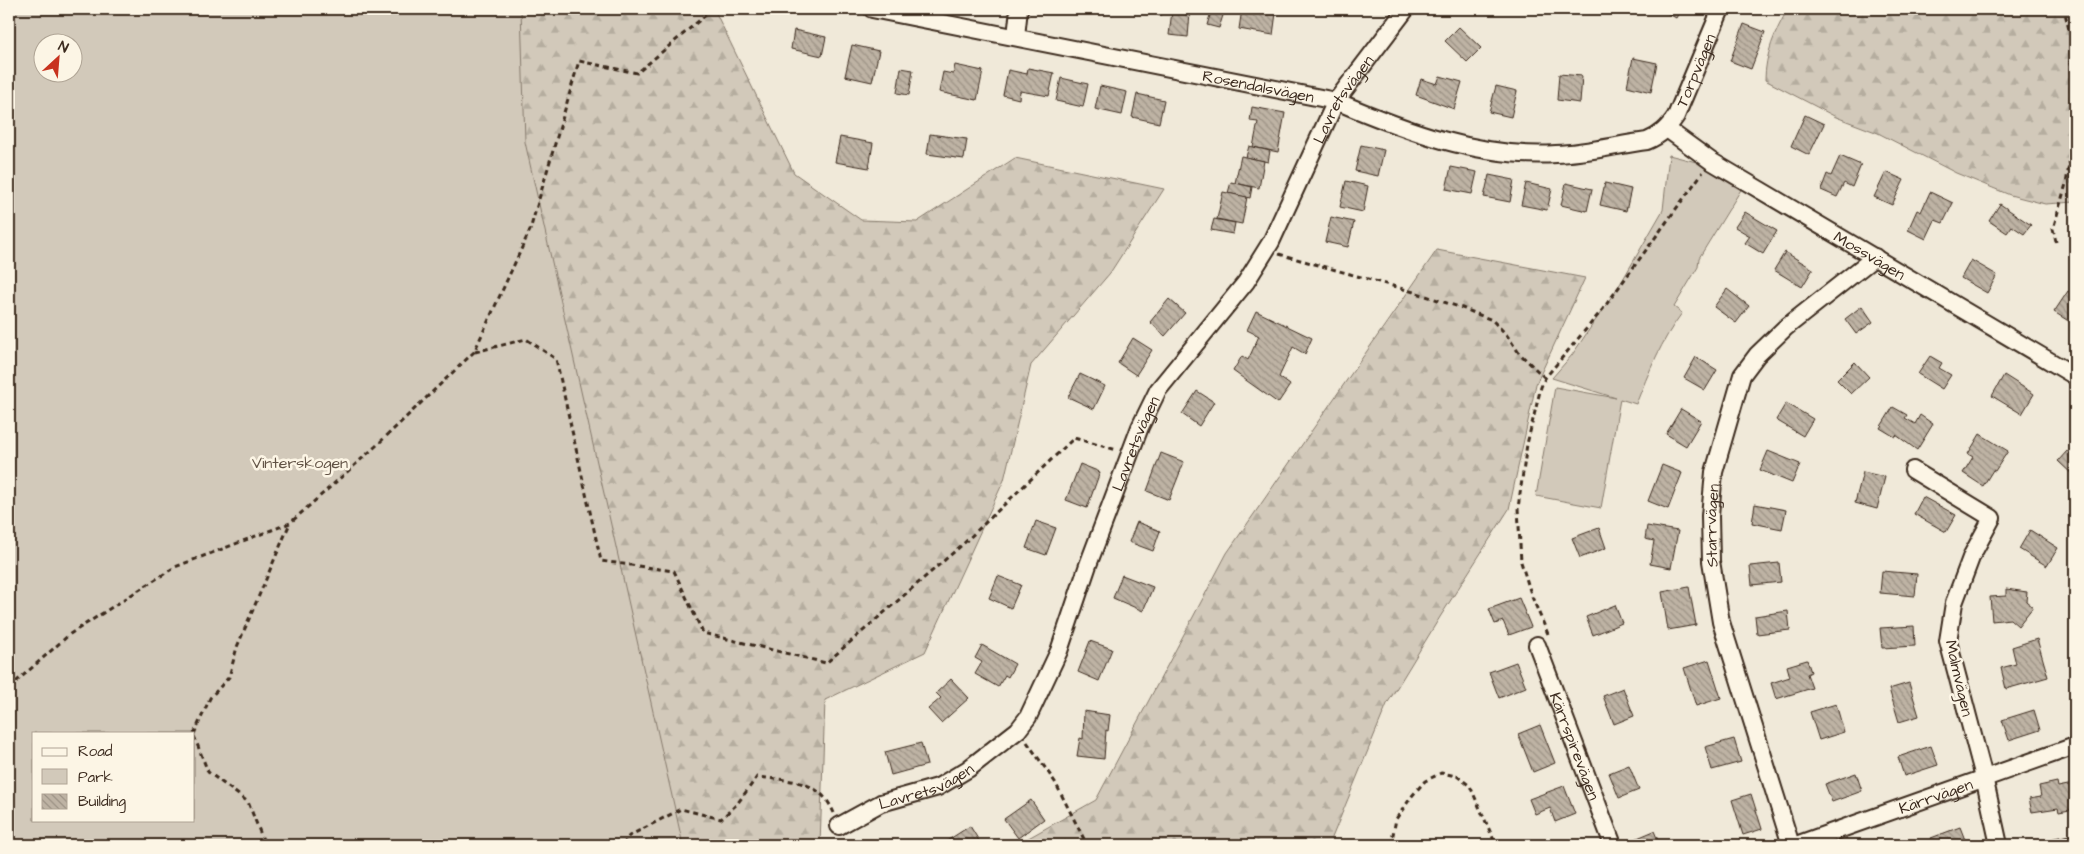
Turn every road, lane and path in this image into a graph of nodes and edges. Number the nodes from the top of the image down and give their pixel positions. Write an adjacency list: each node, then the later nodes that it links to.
1 (713, 9): 14 (path)
2 (872, 9): 7 (street, Rosendalsvägen)
3 (1019, 9): 7 (street)
4 (1406, 9): 8 (street, Lavretsvägen)
5 (1721, 9): 9 (street, Torpvägen)
6 (2064, 9): 11 (path)
7 (1016, 36): 8 (street, Rosendalsvägen)
8 (1336, 101): 9 (street, Rosendalsvägen); 12 (street, Lavretsvägen)
9 (1667, 129): 10 (street, Mossvägen)
10 (1711, 161): 13 (street, Mossvägen); 16 (path)
11 (2056, 242)
12 (1266, 250): 16 (path); 17 (street, Lavretsvägen)
13 (1875, 257): 15 (street, Mossvägen); 34 (street, Starrvägen)
14 (474, 352): 17 (path); 19 (path)
15 (2075, 376)
16 (1545, 378): 20 (path)
17 (1130, 454): 22 (street, Lavretsvägen)
18 (1913, 470): 26 (street, Malmvägen)
19 (290, 523): 21 (path); 23 (path)
20 (1537, 646): 33 (street, Kärrspirevägen)
21 (9, 688)
22 (1018, 730): 27 (street, Lavretsvägen); 30 (path)
23 (195, 733)
24 (195, 738): 28 (path)
25 (2075, 746): 26 (street, Kärrvägen)
26 (1984, 777): 35 (street, Kärrvägen); 36 (street, Malmvägen)
27 (840, 826): 29 (path)
28 (265, 845)
29 (623, 845)
30 (1088, 845)
31 (1391, 845): 32 (path)
32 (1496, 845)
33 (1613, 845)
34 (1791, 845)
35 (1796, 845)
36 (1999, 845)

